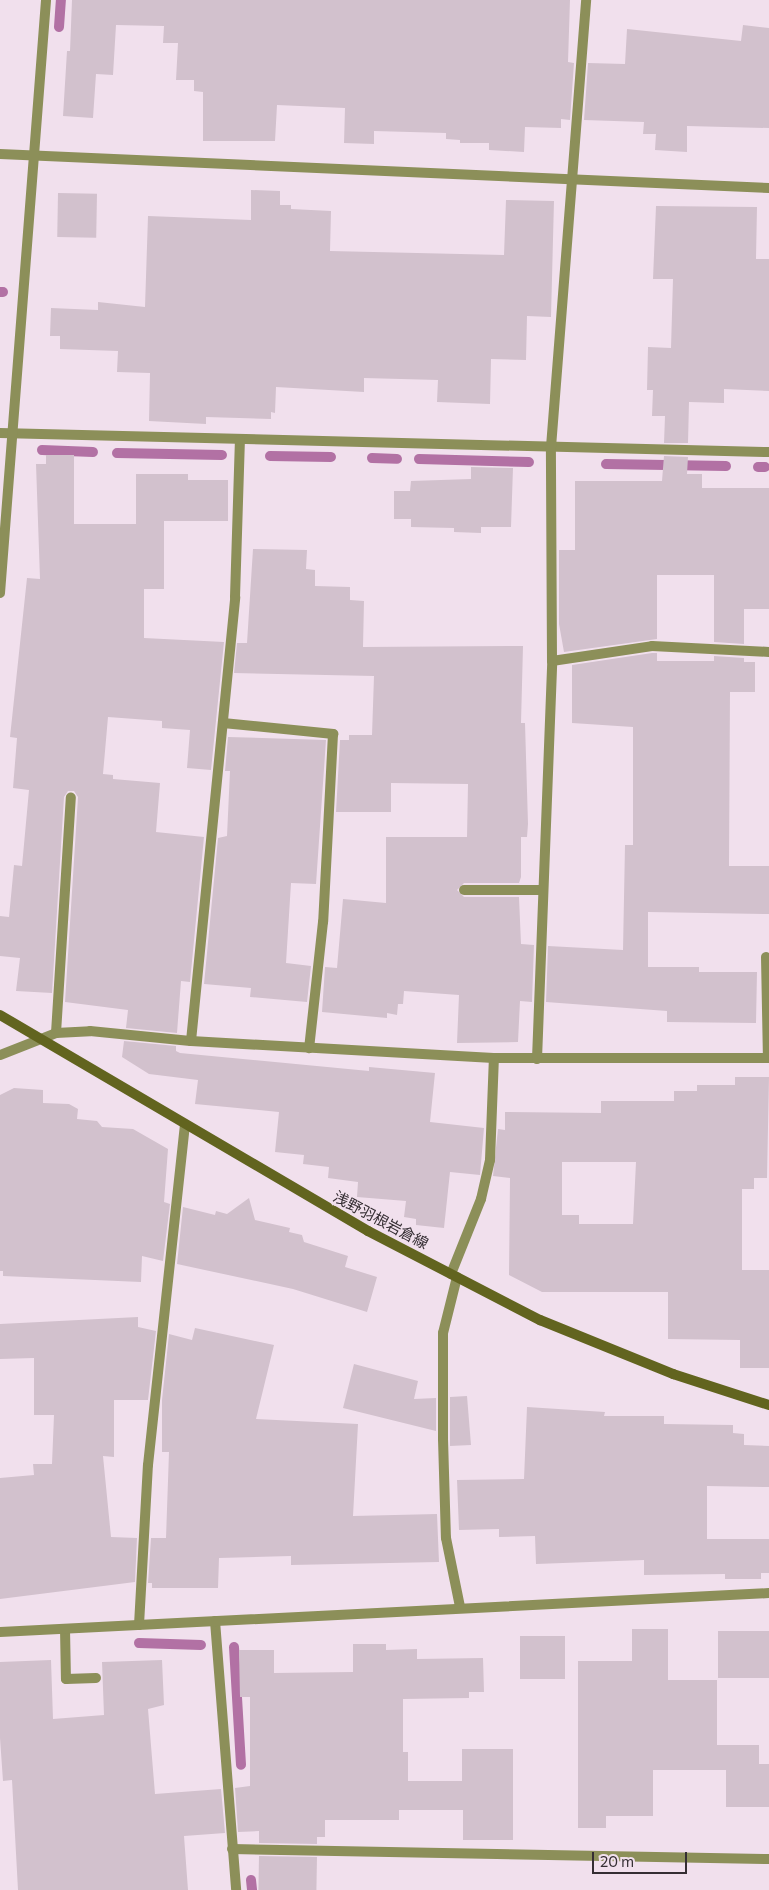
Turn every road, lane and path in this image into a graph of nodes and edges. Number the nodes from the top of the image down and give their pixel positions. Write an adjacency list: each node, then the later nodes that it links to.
1 (46, 0): 4 (street)
2 (586, 0): 5 (street)
3 (0, 154): 4 (street)
4 (34, 155): 5 (street); 8 (street)
5 (572, 179): 6 (street); 10 (street)
6 (769, 188)
7 (0, 433): 8 (street)
8 (12, 435): 9 (street); 12 (street)
9 (240, 440): 10 (street); 15 (street)
10 (551, 447): 11 (street); 14 (street)
11 (769, 452)
12 (0, 593)
13 (769, 652): 14 (street)
14 (552, 661): 18 (street)
15 (223, 723): 23 (street); 24 (street)
16 (71, 797): 21 (street)
17 (464, 890): 18 (street)
18 (543, 890): 28 (street)
19 (766, 957): 27 (street)
20 (0, 1015): 22 (main road, 浅野羽根岩倉線)
21 (56, 1033): 22 (street); 23 (street)
22 (40, 1039): 25 (street); 29 (main road, 浅野羽根岩倉線)
23 (191, 1041): 24 (street)
24 (309, 1048): 26 (street)
25 (0, 1055)
26 (494, 1058): 28 (street); 30 (street)
27 (768, 1058): 28 (street)
28 (537, 1059)
29 (186, 1126): 30 (main road, 浅野羽根岩倉線); 35 (street)
30 (454, 1276): 31 (main road, 浅野羽根岩倉線); 33 (street)
31 (769, 1405)
32 (769, 1593): 33 (street)
33 (460, 1607): 34 (street)
34 (215, 1621): 35 (street); 39 (street)
35 (139, 1625): 36 (street)
36 (65, 1629): 37 (street); 38 (street)
37 (0, 1632)
38 (96, 1678)
39 (232, 1849): 40 (street); 41 (street)
40 (769, 1859)
41 (236, 1890)

